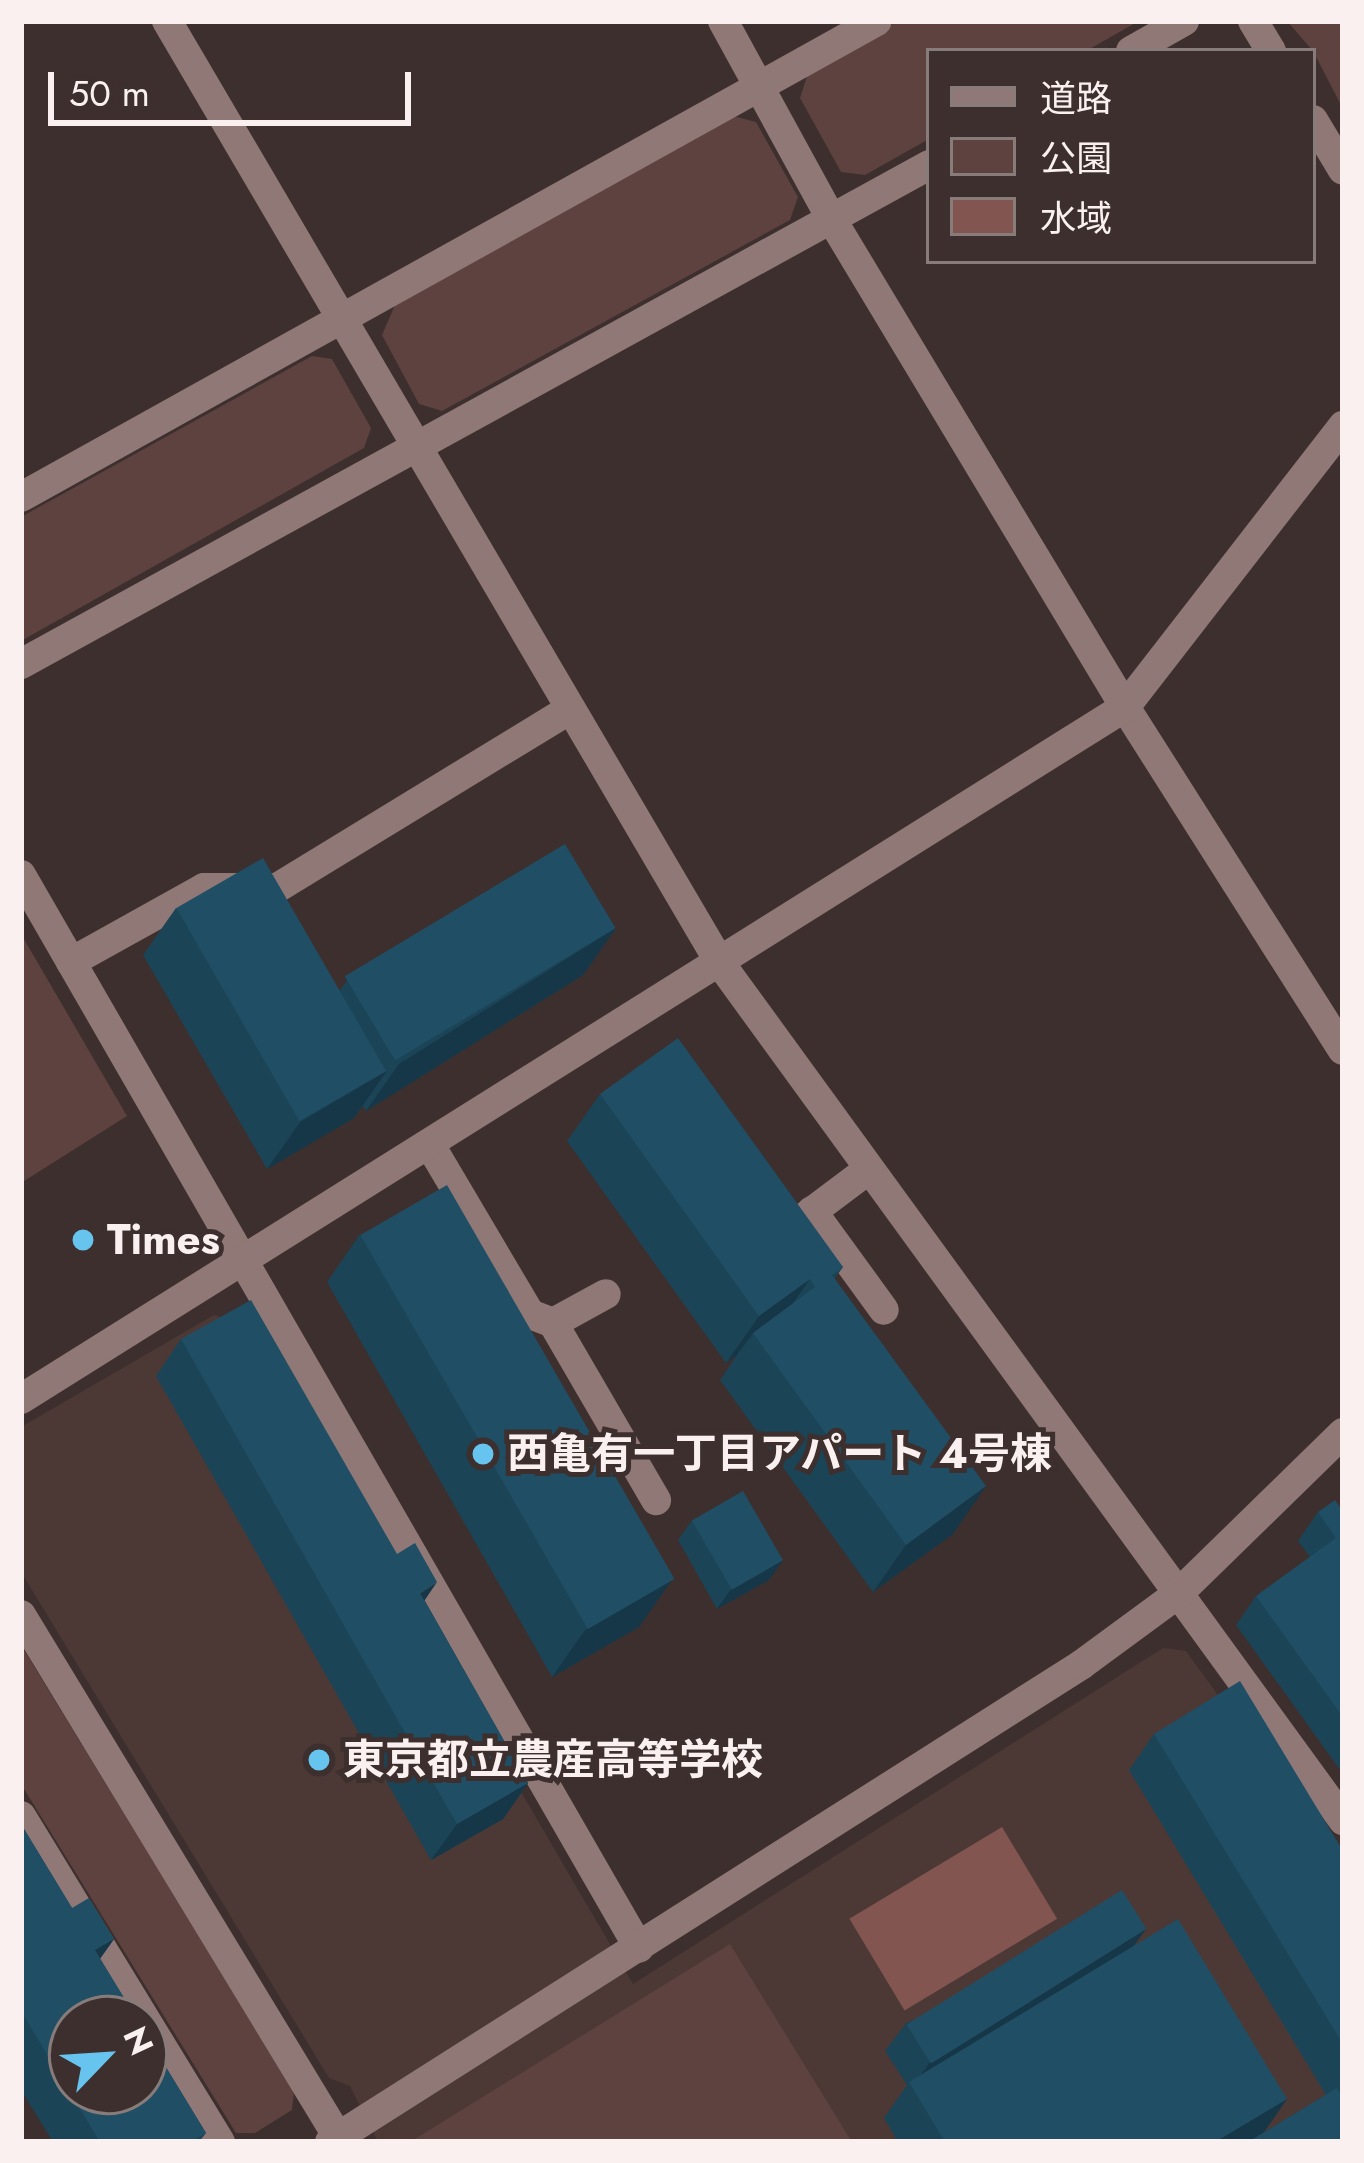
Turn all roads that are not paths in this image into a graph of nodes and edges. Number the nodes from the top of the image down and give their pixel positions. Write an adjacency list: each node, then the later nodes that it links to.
1 (167, 21): 13 (street)
2 (724, 21): 8 (street)
3 (877, 21): 8 (street)
4 (1184, 21): 6 (street)
5 (1253, 21): 7 (street)
6 (1136, 48)
7 (1269, 48)
8 (761, 86): 12 (street); 13 (street)
9 (1316, 125): 11 (street)
10 (926, 168): 12 (street)
11 (1343, 170)
12 (832, 220): 15 (street); 18 (street)
13 (340, 322): 15 (street); 16 (street)
14 (1343, 426): 18 (street)
15 (412, 448): 17 (street); 19 (street)
16 (21, 497)
17 (21, 664)
18 (1125, 707): 22 (street); 23 (street)
19 (567, 711): 21 (street); 22 (street)
20 (21, 875): 21 (street)
21 (71, 962): 28 (street)
22 (720, 963): 24 (street); 25 (street)
23 (1343, 1050)
24 (430, 1144): 28 (street); 31 (street)
25 (868, 1168): 26 (street); 35 (street)
26 (812, 1211): 27 (street); 30 (street)
27 (785, 1232)
28 (244, 1260): 32 (street); 39 (street)
29 (606, 1294): 31 (street)
30 (884, 1310)
31 (553, 1323): 34 (street)
32 (21, 1400)
33 (1343, 1433): 35 (street)
34 (656, 1500)
35 (1179, 1593): 38 (street); 39 (street)
36 (21, 1615): 40 (street)
37 (21, 1816): 41 (street)
38 (1343, 1820)
39 (639, 1948): 40 (street)
40 (334, 2140)
41 (220, 2142)

